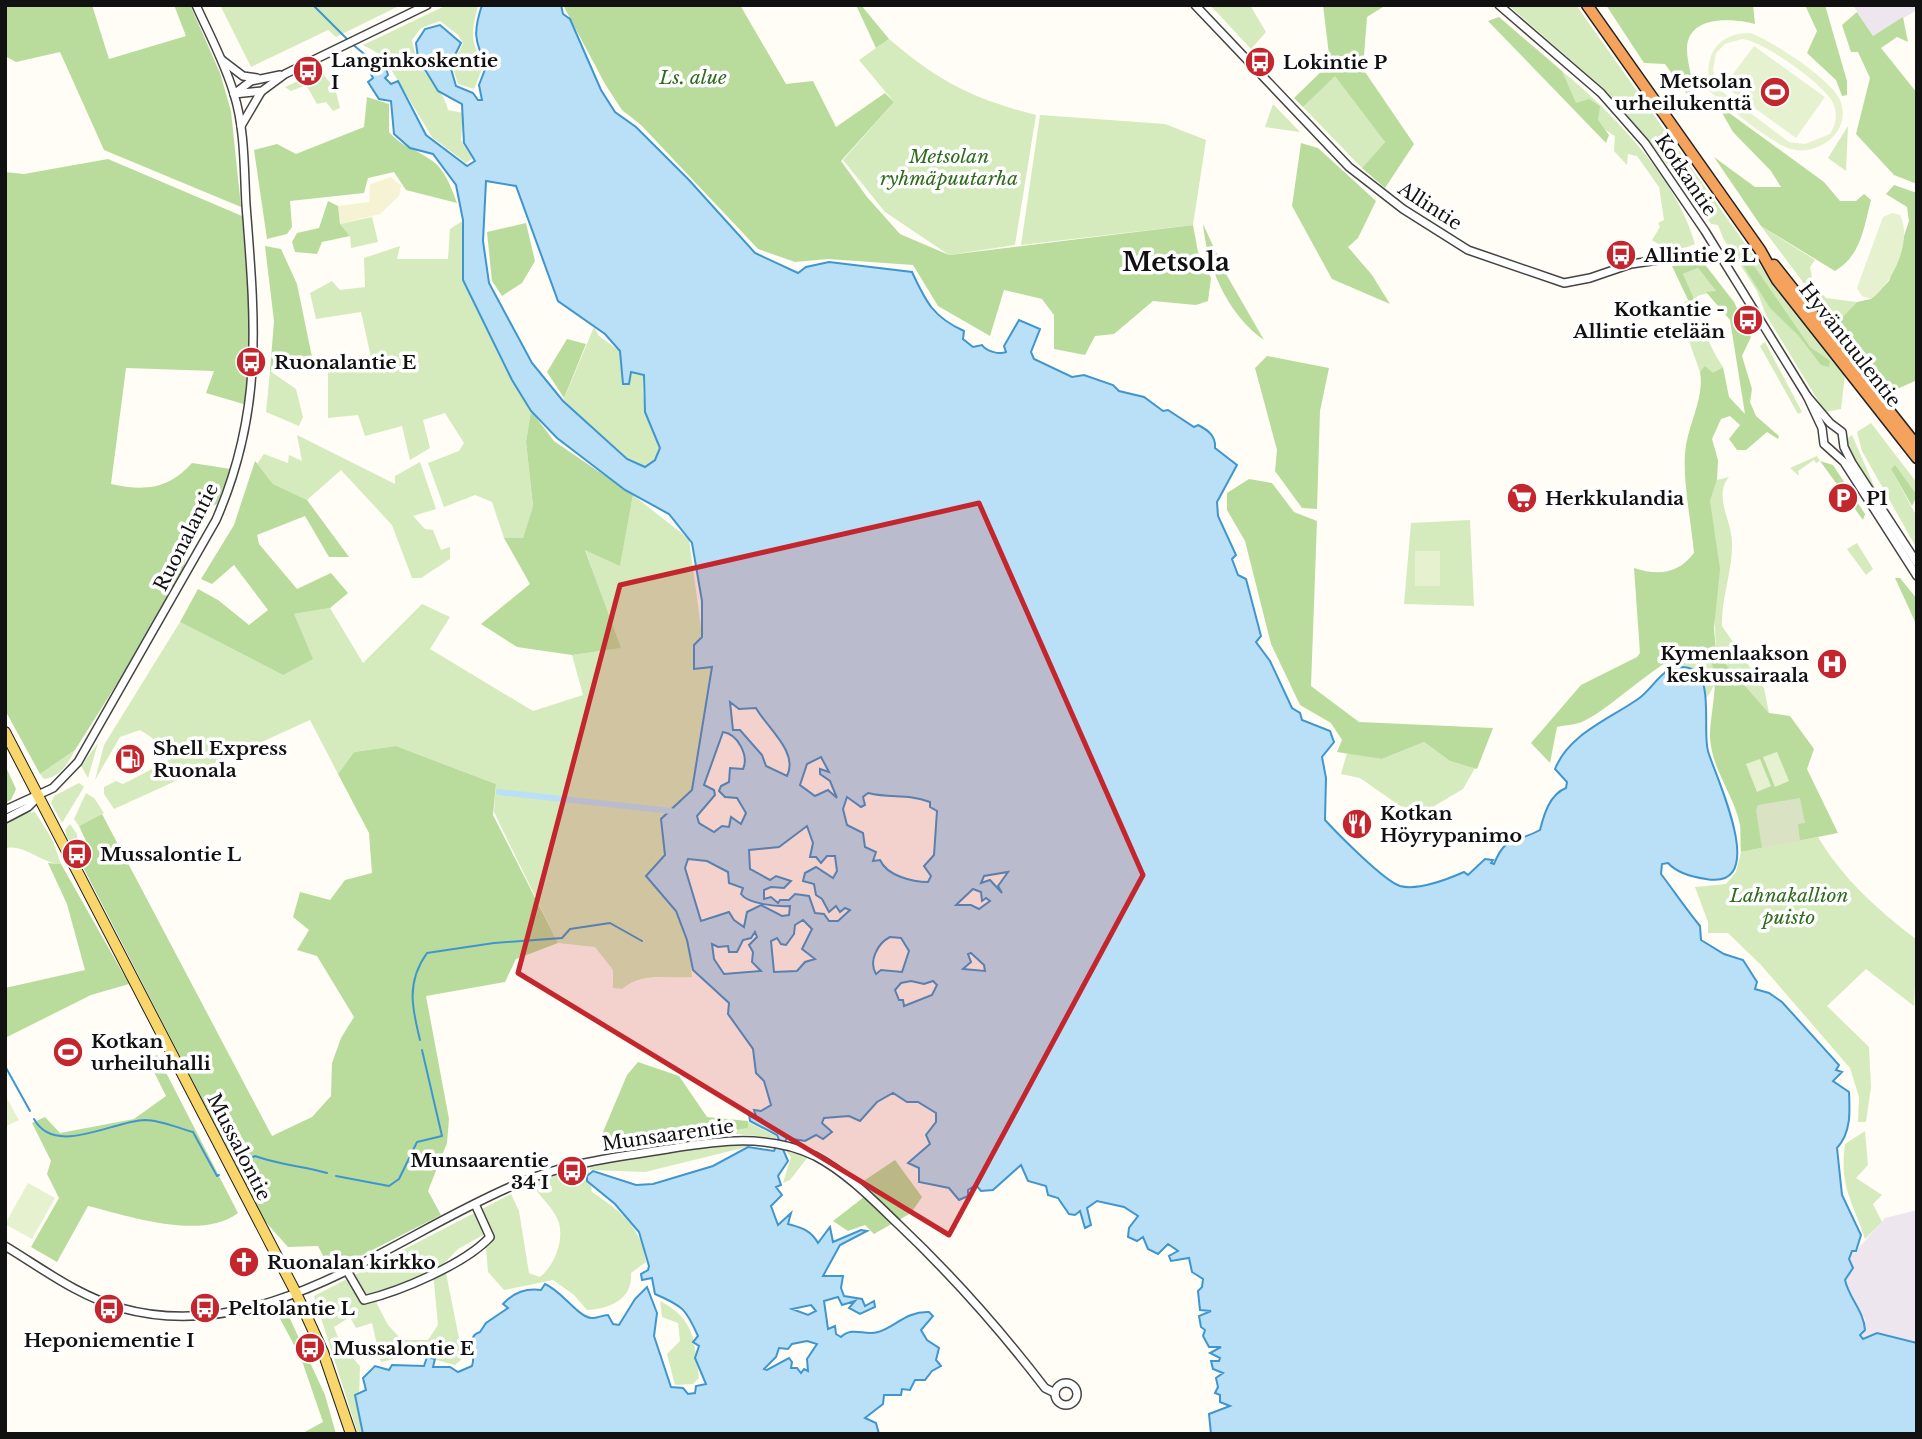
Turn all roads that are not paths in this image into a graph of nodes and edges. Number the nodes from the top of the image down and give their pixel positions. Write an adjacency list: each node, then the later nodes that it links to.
1 (196, 5): 6 (street, Ruonalantie)
2 (427, 5): 7 (street)
3 (1195, 5): 12 (street, Allintie)
4 (1499, 5): 12 (street, Kotkantie)
5 (1587, 5): 13 (highway, Hyväntuulentie)
6 (221, 60): 8 (street); 10 (street, Ruonalantie)
7 (285, 74): 8 (street); 9 (street)
8 (262, 79): 10 (street)
9 (262, 91): 10 (street); 11 (street)
10 (234, 94): 11 (street, Ruonalantie)
11 (240, 127): 24 (street, Ruonalantie)
12 (1714, 247): 14 (street, Kotkantie)
13 (1760, 250): 18 (highway, Hyväntuulentie); 20 (highway, Hyväntuulentie)
14 (1807, 396): 15 (street, Kotkantie); 16 (street, Kotkantie)
15 (1835, 427): 16 (street); 17 (street)
16 (1823, 432): 19 (street)
17 (1843, 442): 19 (street); 21 (street)
18 (1917, 446)
19 (1830, 449): 22 (street)
20 (1917, 458)
21 (1917, 563)
22 (1917, 576)
23 (5, 732): 24 (main road, Mussalontie)
24 (38, 796): 25 (street); 26 (street); 30 (main road, Mussalontie)
25 (5, 810)
26 (5, 819)
27 (475, 1204): 29 (street, Munsaarentie); 29 (street); 31 (street, Munsaarentie)
28 (5, 1246): 30 (street, Munsaarentie)
29 (346, 1269): 30 (street, Munsaarentie)
30 (296, 1293): 32 (main road, Mussalontie)
31 (1055, 1393)
32 (351, 1434)

